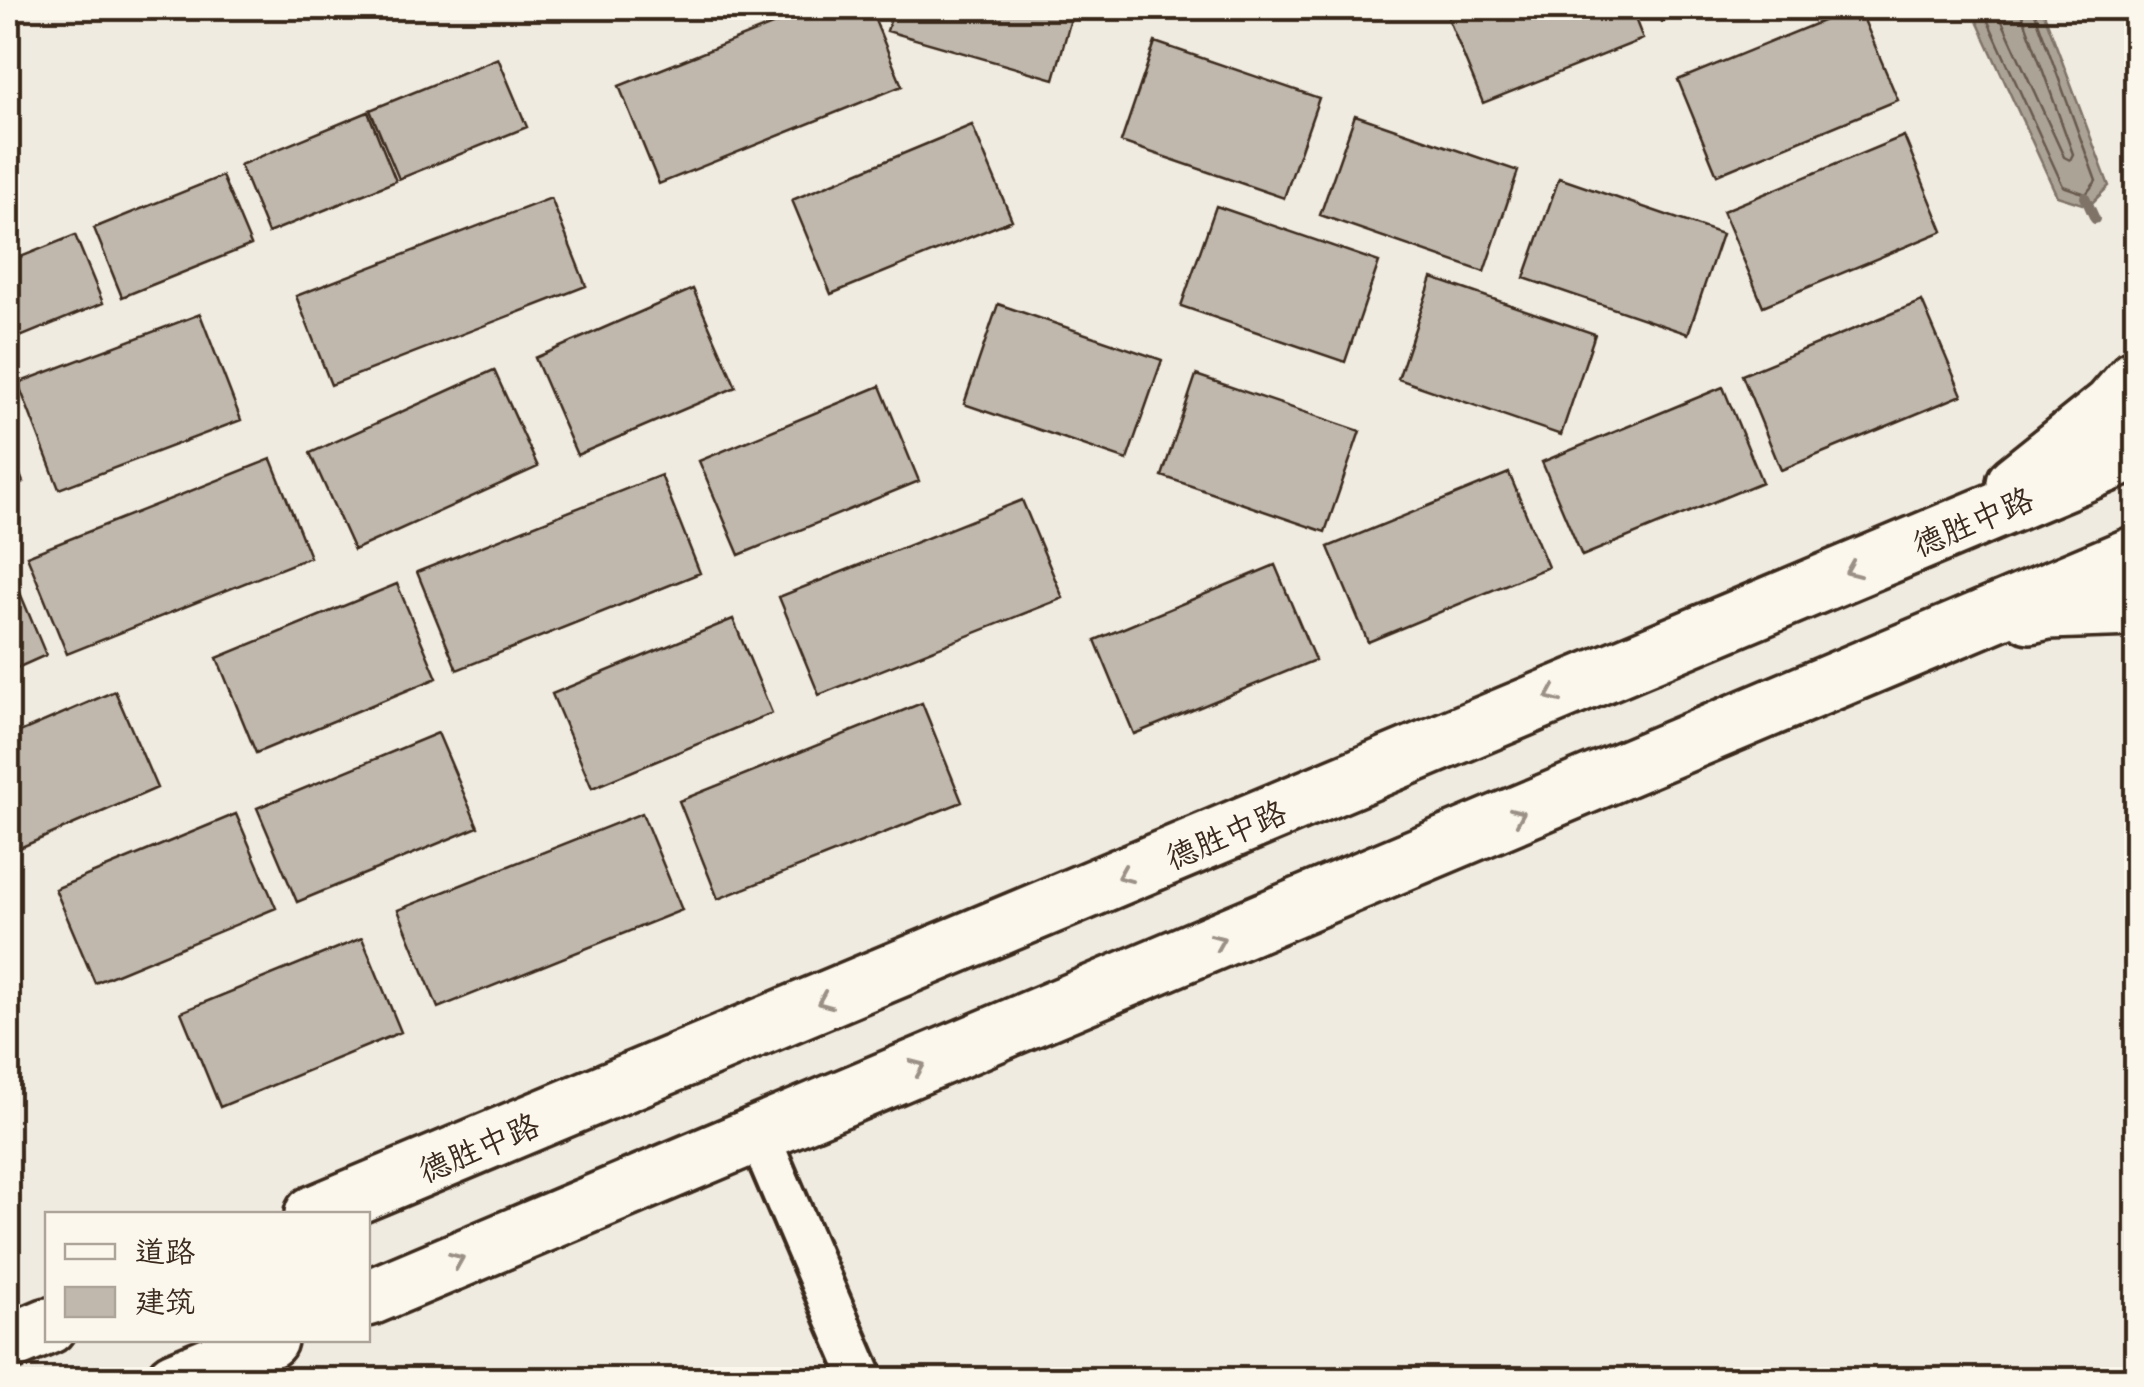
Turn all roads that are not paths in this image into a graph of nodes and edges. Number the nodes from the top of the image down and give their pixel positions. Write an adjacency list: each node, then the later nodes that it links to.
1 (2136, 377): 3 (main road)
2 (2136, 452): 3 (main road, 德胜中路)
3 (1960, 525): 8 (main road, 德胜中路, one-way to 8)
4 (2136, 554): 6 (main road)
5 (2136, 608): 6 (main road)
6 (1954, 632): 7 (main road, one-way to 6)
7 (758, 1134): 9 (main road, one-way to 7); 14 (street)
8 (318, 1212)
9 (370, 1297)
10 (45, 1327): 11 (main road)
11 (8, 1342)
12 (264, 1342): 13 (main road)
13 (174, 1380)
14 (862, 1380)

